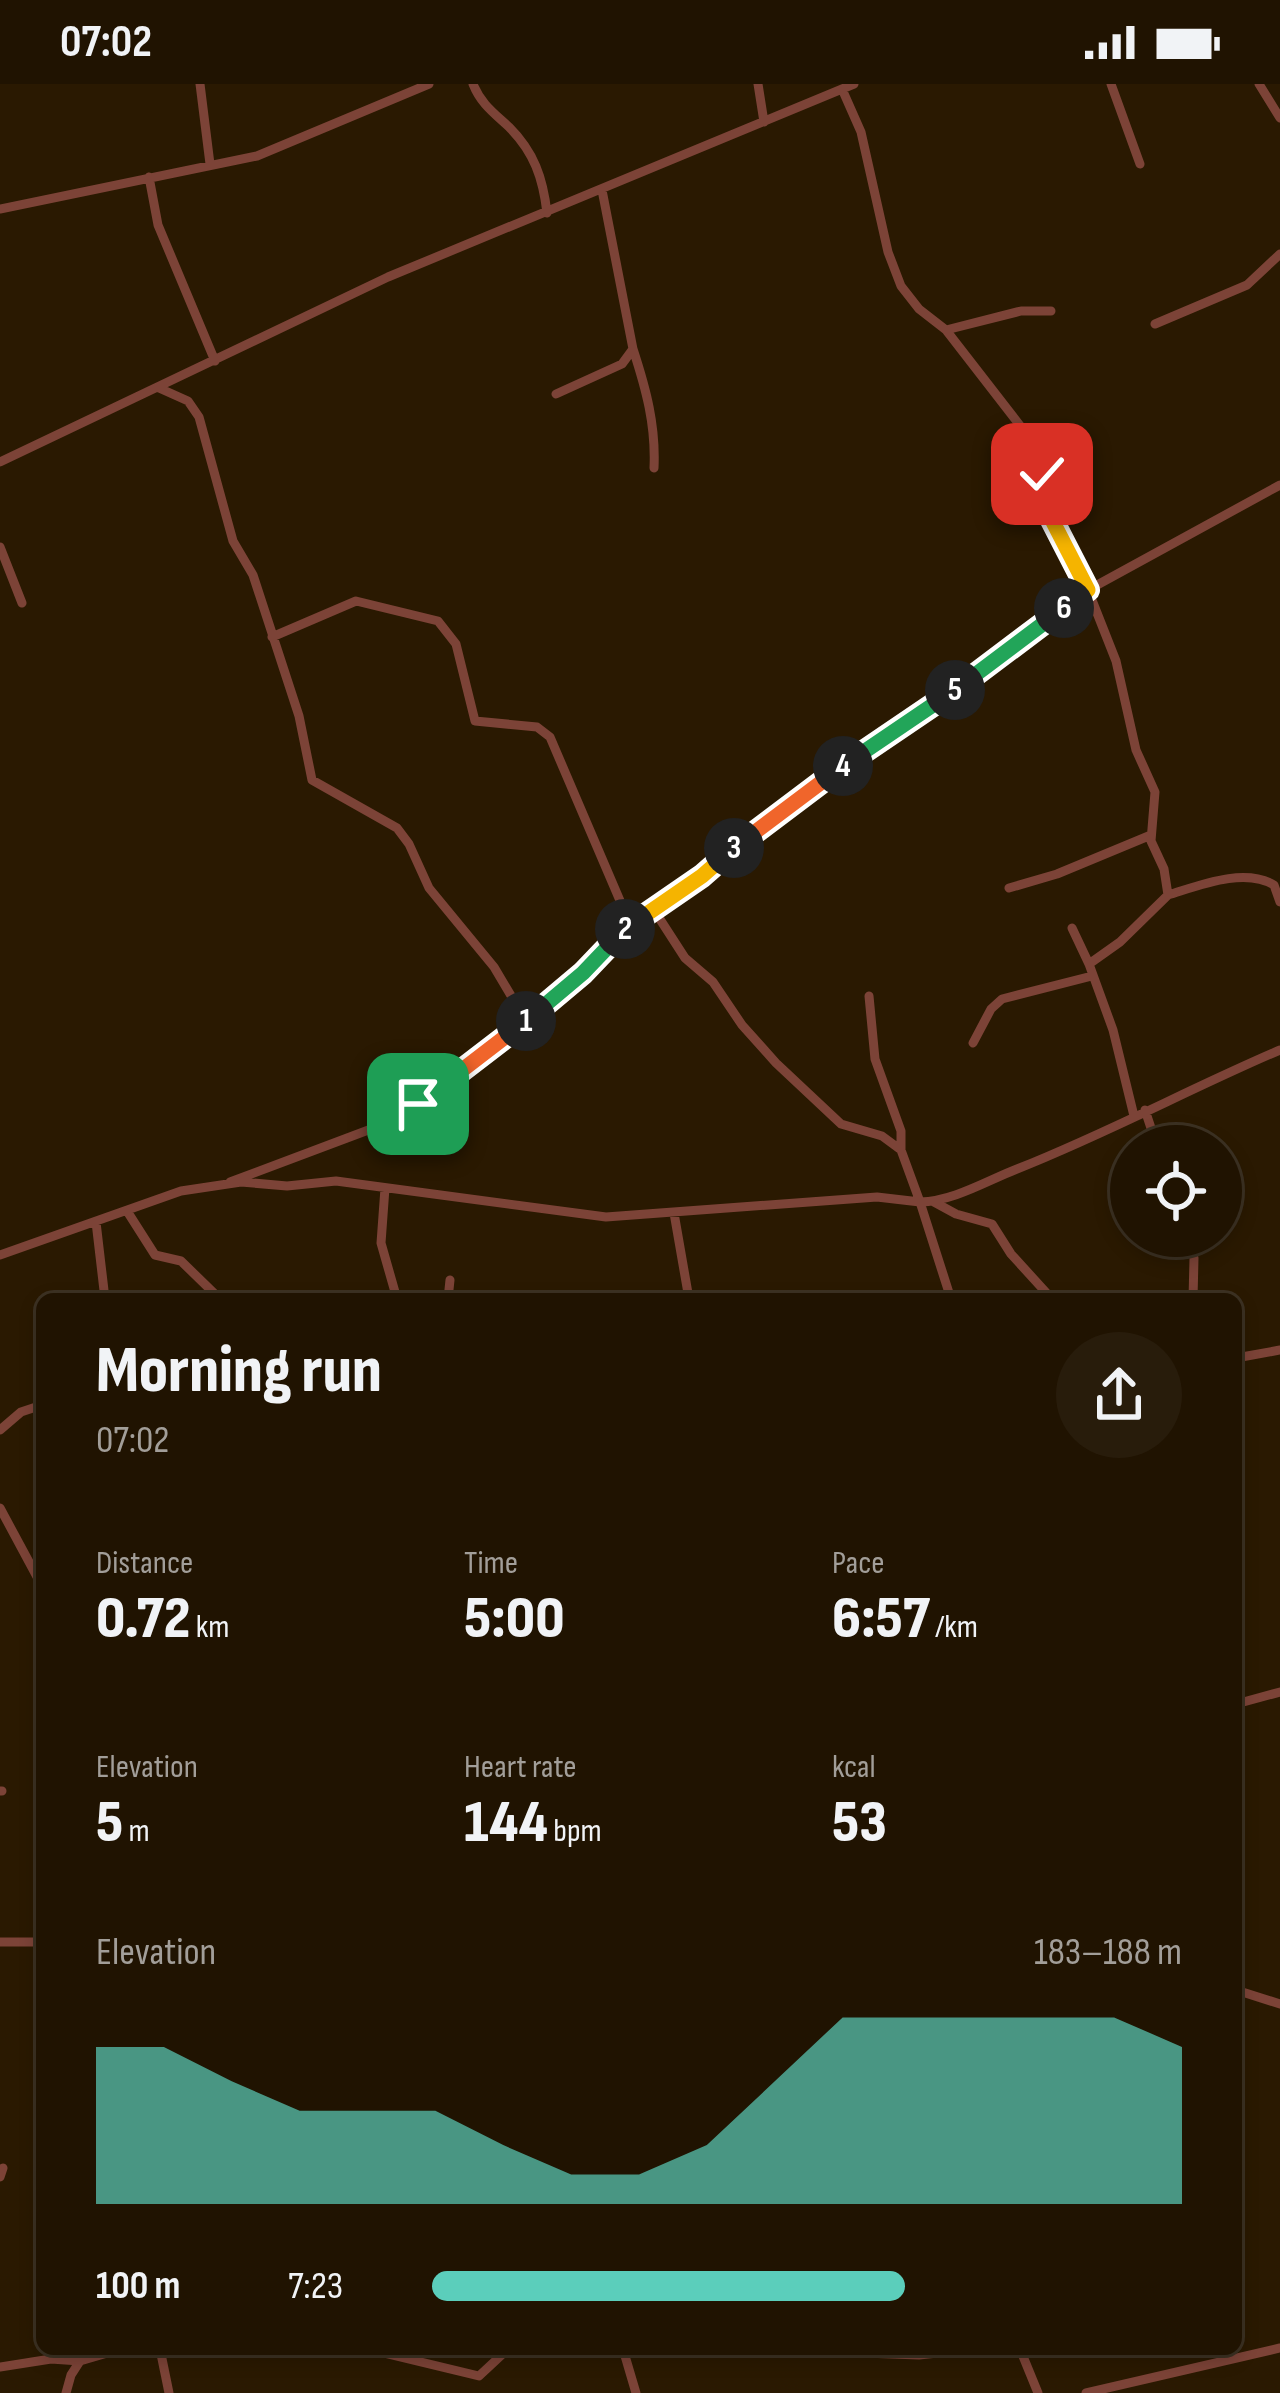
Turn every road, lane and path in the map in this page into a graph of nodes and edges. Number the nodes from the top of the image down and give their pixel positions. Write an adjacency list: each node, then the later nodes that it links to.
1 (200, 84): 11 (street)
2 (429, 84): 11 (street)
3 (473, 84): 16 (street)
4 (758, 84): 10 (street)
5 (854, 84): 8 (street)
6 (1112, 84): 12 (street)
7 (1259, 84): 9 (street)
8 (842, 89): 10 (street); 20 (street)
9 (1280, 118)
10 (764, 122): 14 (street)
11 (210, 164): 13 (street)
12 (1140, 164)
13 (149, 177): 15 (street); 22 (street)
14 (602, 190): 16 (street); 21 (street)
15 (0, 209)
16 (548, 213): 22 (street)
17 (1280, 254): 19 (street)
18 (1051, 311): 20 (street)
19 (1155, 324)
20 (946, 329): 29 (street)
21 (633, 349): 24 (street); 26 (street)
22 (215, 362): 23 (street)
23 (158, 388): 25 (street); 31 (street)
24 (556, 394)
25 (0, 462)
26 (654, 468)
27 (1280, 485): 29 (street)
28 (0, 548): 30 (street)
29 (1088, 590): 32 (street); 37 (street)
30 (22, 603)
31 (272, 638): 38 (street); 42 (street)
32 (1151, 835): 34 (street); 35 (street)
33 (1277, 881): 35 (street); 36 (street)
34 (1009, 888)
35 (1168, 895): 40 (street)
36 (1280, 902)
37 (653, 910): 38 (street); 48 (street)
38 (630, 924): 42 (street)
39 (1072, 928): 40 (street)
40 (1090, 970): 43 (street); 46 (street)
41 (869, 996): 48 (street)
42 (526, 1021): 49 (street)
43 (974, 1043)
44 (1280, 1050): 45 (street)
45 (1145, 1110): 46 (street); 47 (street)
46 (1133, 1116): 52 (street)
47 (1150, 1125)
48 (901, 1150): 51 (street)
49 (230, 1183): 50 (street); 53 (street)
50 (385, 1188): 54 (street); 61 (street)
51 (920, 1202): 52 (street); 54 (street); 64 (street)
52 (934, 1202): 65 (street)
53 (127, 1210): 55 (street); 60 (street)
54 (674, 1213): 63 (street)
55 (97, 1222): 56 (street); 59 (street)
56 (0, 1255)
57 (1195, 1257): 66 (street)
58 (450, 1280): 62 (street)
59 (105, 1293)
60 (214, 1293)
61 (395, 1293)
62 (449, 1293)
63 (688, 1293)
64 (949, 1293)
65 (1047, 1293)
66 (1193, 1293)
67 (1280, 1350): 68 (street)
68 (1242, 1357)
69 (36, 1407): 70 (street)
70 (0, 1430)
71 (0, 1508): 72 (street)
72 (36, 1575)
73 (1280, 1692): 74 (street)
74 (1242, 1702)
75 (0, 1942): 76 (street)
76 (36, 1942)
77 (1242, 1992): 78 (street)
78 (1280, 2004)
79 (1280, 2348): 92 (street)
80 (100, 2355): 86 (street)
81 (161, 2355): 89 (street)
82 (391, 2355): 83 (street)
83 (501, 2355)
84 (624, 2355): 90 (street)
85 (1022, 2355): 91 (street)
86 (80, 2361): 87 (street); 88 (street)
87 (0, 2367)
88 (66, 2393)
89 (169, 2393)
90 (636, 2393)
91 (1038, 2393)
92 (1086, 2393)

